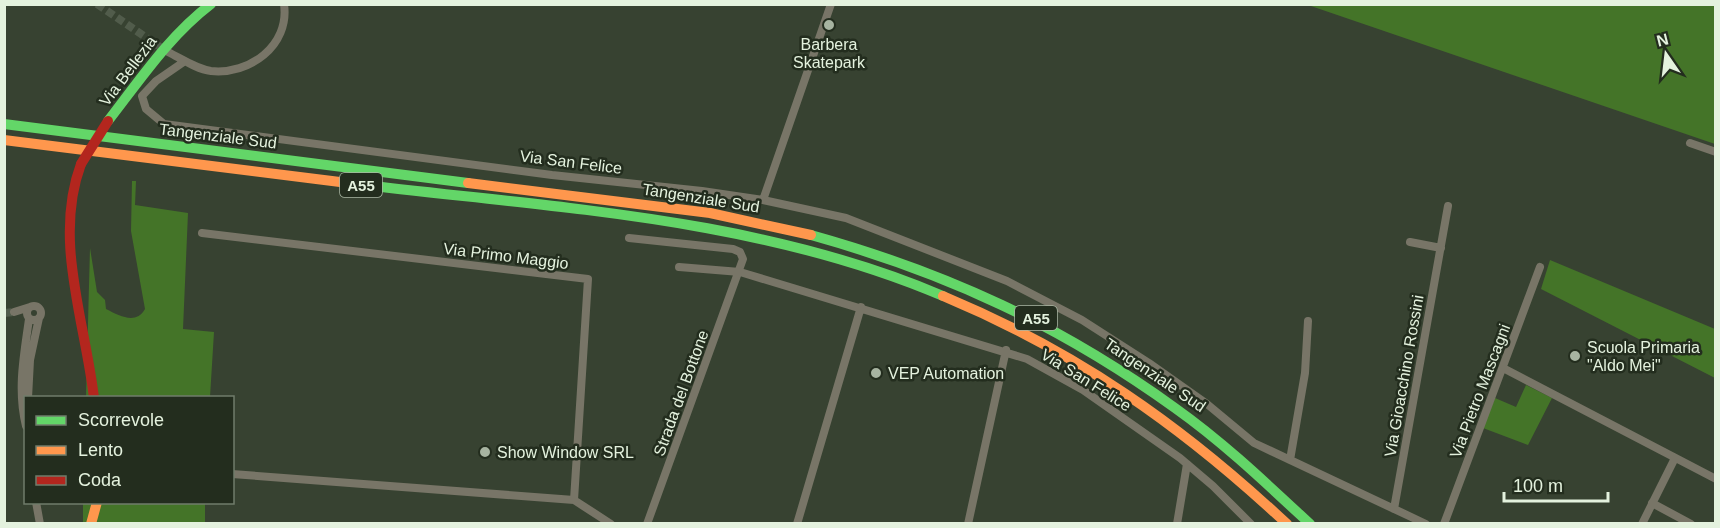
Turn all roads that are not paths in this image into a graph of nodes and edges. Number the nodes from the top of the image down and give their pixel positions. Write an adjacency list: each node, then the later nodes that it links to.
1 (211, 4): 27 (main road, Via Bellezia, bridge)
2 (284, 4): 5 (street)
3 (831, 4): 10 (street)
4 (168, 52): 5 (street)
5 (185, 61): 10 (street, Via San Felice)
6 (4, 124): 49 (main road, Tangenziale Sud / A55)
7 (4, 140): 48 (main road, Tangenziale Sud / A55)
8 (1690, 143): 9 (street)
9 (1716, 152)
10 (763, 200): 30 (street, Via San Felice)
11 (1448, 207): 15 (street, Via Gioacchino Rossini)
12 (202, 233): 34 (street, Via Primo Maggio)
13 (629, 238): 18 (street)
14 (1410, 242): 15 (street)
15 (1441, 248): 39 (street, Via Gioacchino Rossini)
16 (679, 267): 18 (street)
17 (1540, 267): 25 (street, Via Pietro Mascagni)
18 (740, 272): 20 (street, Via San Felice); 43 (street, Strada del Bottone)
19 (31, 306): 21 (street); 22 (street); 22 (street)
20 (861, 307): 24 (street, Via San Felice); 44 (street)
21 (39, 318): 22 (street); 26 (street)
22 (29, 319): 28 (street)
23 (1308, 321): 30 (street)
24 (1006, 350): 31 (street, Via San Felice); 45 (street)
25 (1503, 368): 29 (street); 51 (street, Via Pietro Mascagni)
26 (28, 396)
27 (94, 396)
28 (24, 416)
29 (1675, 458): 33 (street); 35 (street)
30 (1290, 460): 39 (street, Via San Felice)
31 (1187, 464): 46 (street); 47 (street, Via San Felice)
32 (234, 474): 34 (street)
33 (1716, 479)
34 (574, 500): 42 (street)
35 (1652, 503): 52 (street); 53 (street)
36 (36, 504): 40 (street)
37 (90, 504): 41 (main road)
38 (96, 504): 41 (main road)
39 (1394, 509): 50 (street, Via San Felice)
40 (40, 524)
41 (91, 524)
42 (611, 524)
43 (647, 524)
44 (797, 524)
45 (968, 524)
46 (1177, 524)
47 (1251, 524)
48 (1287, 524)
49 (1310, 524)
50 (1426, 524)
51 (1444, 524)
52 (1642, 524)
53 (1691, 524)

